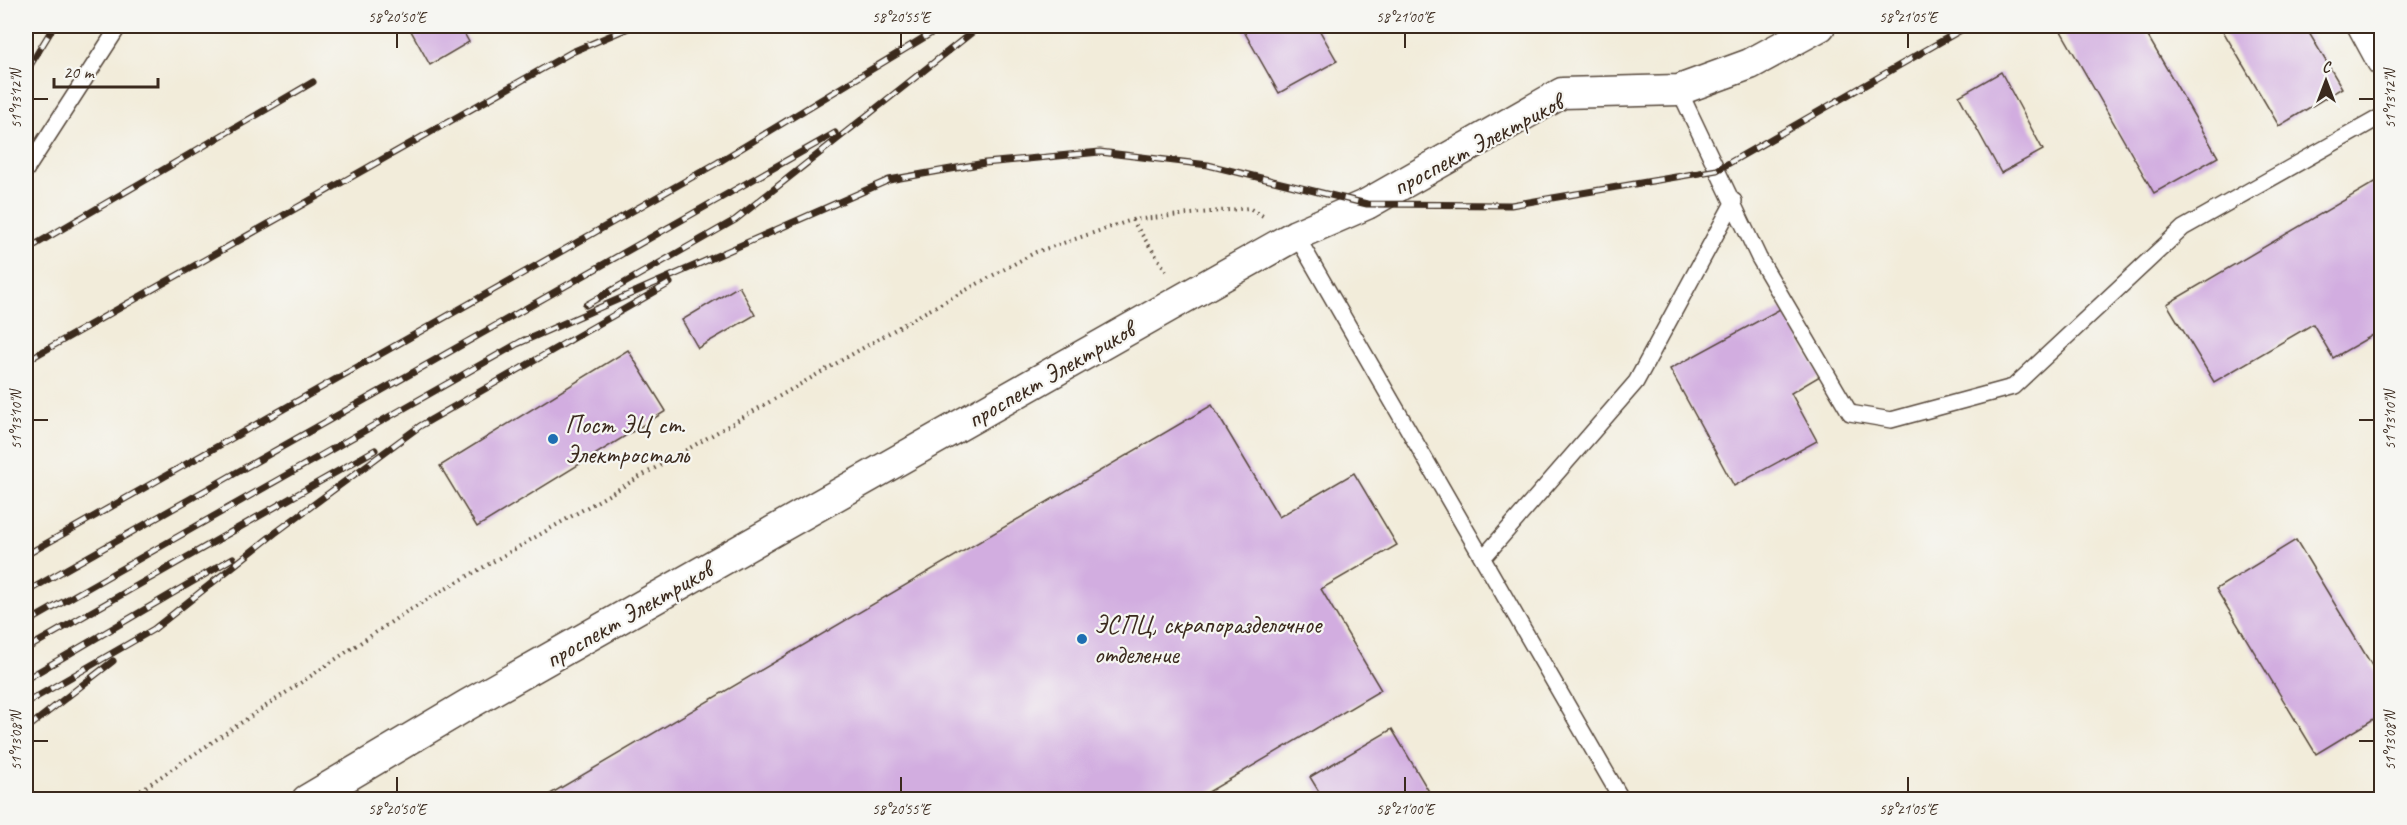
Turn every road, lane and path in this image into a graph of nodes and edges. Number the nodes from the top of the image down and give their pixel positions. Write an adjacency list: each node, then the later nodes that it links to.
1 (120, 26): 7 (lane)
2 (1820, 26): 5 (street, проспект Электриков)
3 (2363, 26): 4 (street)
4 (2382, 61)
5 (1679, 90): 8 (lane); 10 (street, проспект Электриков)
6 (2382, 116): 8 (lane)
7 (26, 170)
8 (1734, 201): 12 (lane)
9 (1132, 220): 10 (path); 11 (path); 13 (path)
10 (1296, 235): 11 (street, проспект Электриков); 12 (lane)
11 (1184, 298): 14 (street, проспект Электриков)
12 (1483, 558): 15 (lane)
13 (126, 800)
14 (307, 800)
15 (1622, 800)

